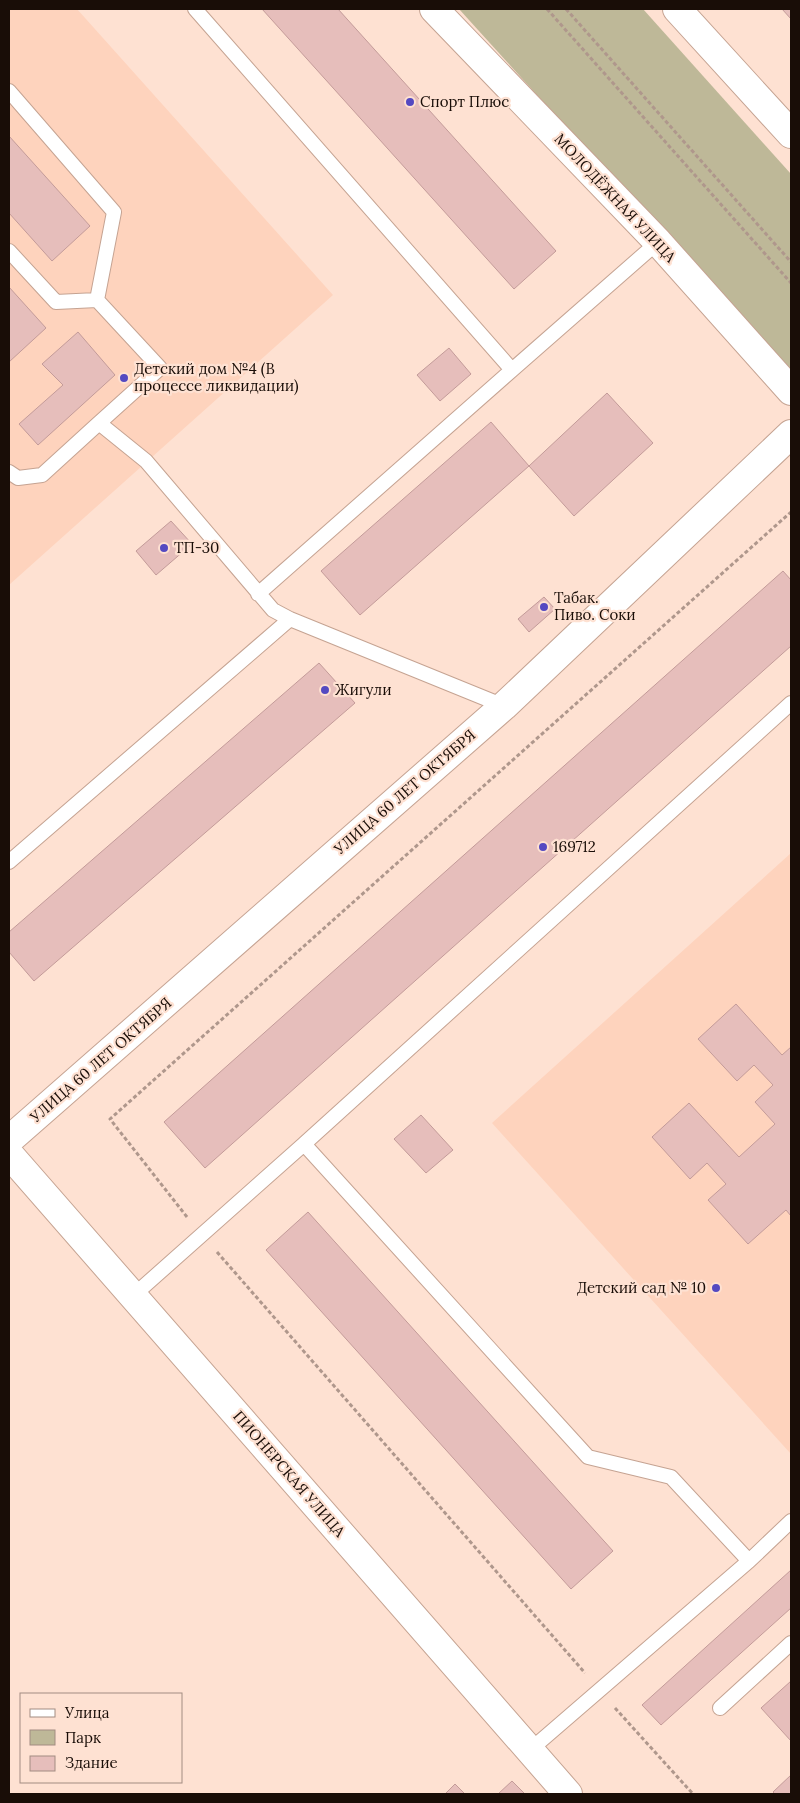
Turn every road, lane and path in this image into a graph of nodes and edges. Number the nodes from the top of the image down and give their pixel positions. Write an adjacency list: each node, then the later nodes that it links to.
1 (195, 9): 13 (lane)
2 (434, 9): 8 (street, МОЛОДЁЖНАЯ УЛИЦА)
3 (547, 9): 11 (path)
4 (566, 9): 10 (path)
5 (677, 9): 7 (street)
6 (9, 91): 12 (lane)
7 (791, 134)
8 (658, 242): 13 (lane); 14 (street, МОЛОДЁЖНАЯ УЛИЦА)
9 (9, 251): 12 (lane)
10 (791, 262)
11 (791, 283)
12 (97, 300): 15 (lane)
13 (512, 370): 19 (lane)
14 (791, 391)
15 (99, 423): 17 (lane); 19 (lane)
16 (791, 434): 22 (street, УЛИЦА 60 ЛЕТ ОКТЯБРЯ)
17 (9, 472)
18 (791, 512): 27 (path)
19 (258, 594): 20 (lane)
20 (290, 619): 22 (lane); 23 (lane)
21 (791, 703): 25 (lane)
22 (504, 706): 24 (street, УЛИЦА 60 ЛЕТ ОКТЯБРЯ)
23 (9, 862)
24 (9, 1140)
25 (304, 1144): 27 (lane); 30 (lane)
26 (9, 1154): 28 (street, ПИОНЕРСКАЯ УЛИЦА)
27 (202, 1235): 28 (lane); 32 (path)
28 (134, 1295): 34 (street, ПИОНЕРСКАЯ УЛИЦА)
29 (791, 1521): 30 (lane)
30 (749, 1562): 32 (lane)
31 (791, 1643): 33 (lane)
32 (599, 1689): 34 (lane); 36 (path)
33 (720, 1708)
34 (529, 1751): 35 (street, ПИОНЕРСКАЯ УЛИЦА)
35 (568, 1794)
36 (694, 1794)

